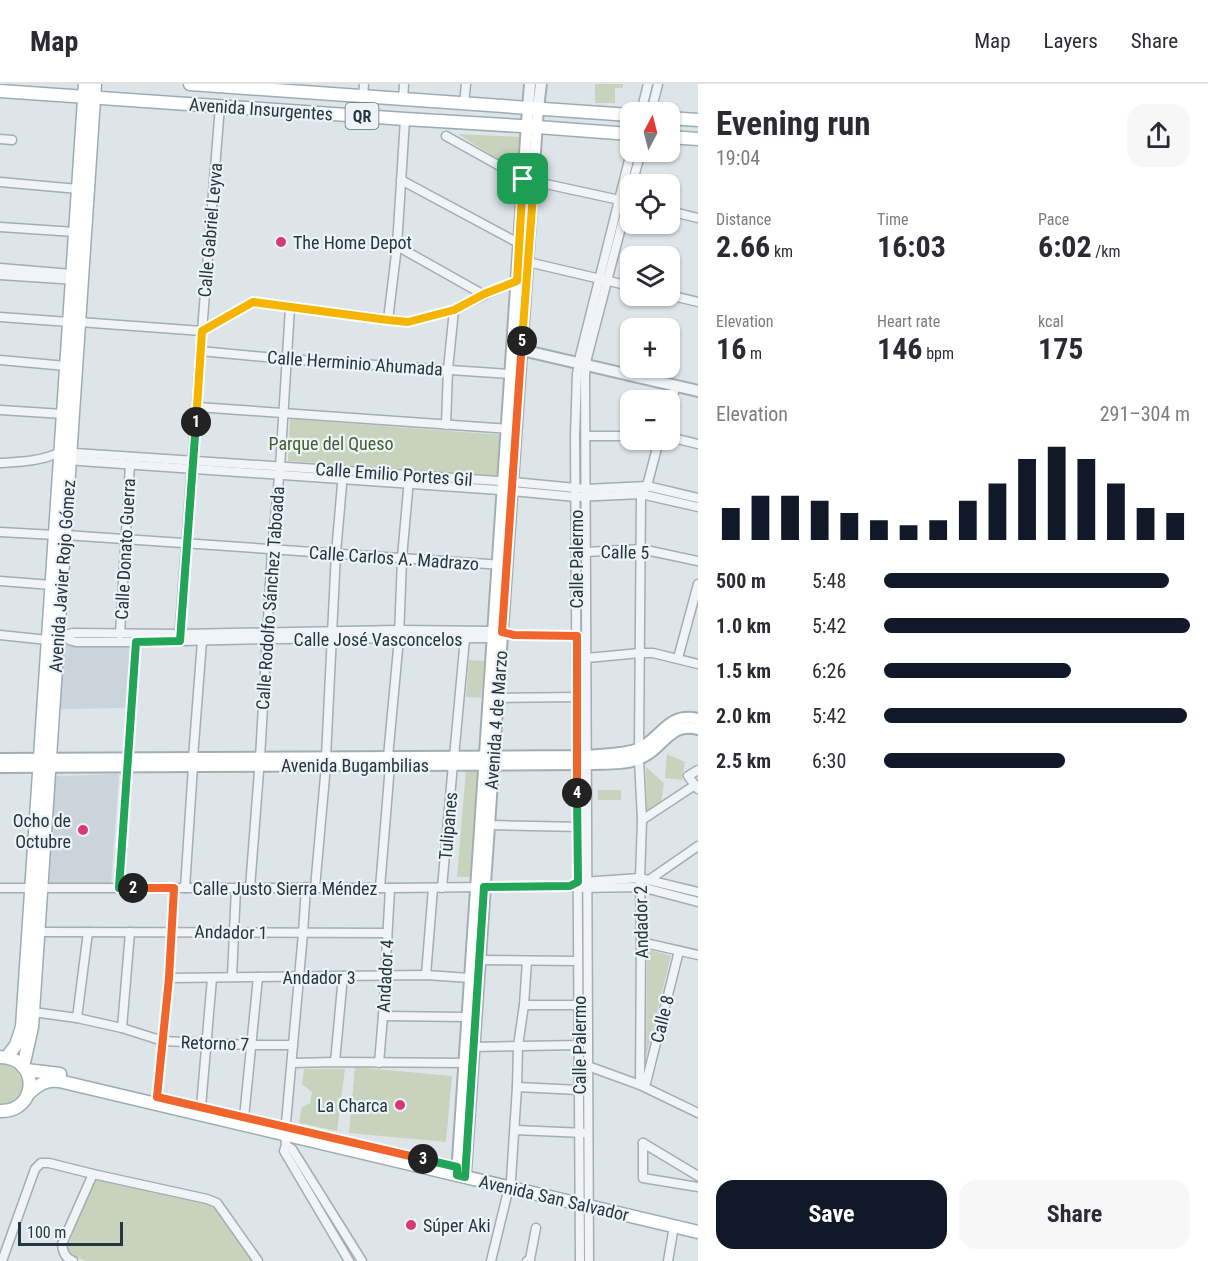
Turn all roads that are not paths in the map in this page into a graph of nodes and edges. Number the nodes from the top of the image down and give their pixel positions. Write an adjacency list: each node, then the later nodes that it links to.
1 (95, 84): 12 (main road, Avenida Javier Rojo Gómez)
2 (190, 84): 9 (main road, Avenida Insurgentes / QR)
3 (404, 84): 13 (street)
4 (466, 84): 17 (street)
5 (530, 84): 19 (street, Avenida 4 de Marzo)
6 (541, 84): 19 (street, Avenida 4 de Marzo)
7 (648, 84): 15 (street)
8 (658, 84): 16 (street)
9 (291, 88): 10 (main road, Avenida Insurgentes / QR)
10 (363, 90): 13 (main road, Avenida Insurgentes / QR)
11 (0, 91): 12 (main road, Avenida Insurgentes / QR)
12 (88, 93): 18 (main road, Avenida Insurgentes / QR); 34 (main road, Avenida Javier Rojo Gómez); 46 (main road, Avenida Javier Rojo Gómez)
13 (403, 99): 14 (main road, Avenida Insurgentes / QR)
14 (419, 100): 17 (main road, Avenida Insurgentes / QR); 21 (main road)
15 (644, 102)
16 (654, 102)
17 (464, 104): 19 (main road, Avenida Insurgentes / QR)
18 (220, 106): 21 (main road, Avenida Insurgentes / QR); 58 (street, Calle Gabriel Leyva)
19 (533, 108): 20 (main road, Avenida Insurgentes / QR); 24 (main road, Avenida 4 de Marzo)
20 (620, 114)
21 (412, 119): 24 (main road, Avenida Insurgentes / QR); 31 (street)
22 (680, 119): 23 (main road)
23 (698, 120)
24 (532, 126): 25 (main road, Avenida Insurgentes / QR); 32 (main road, Avenida 4 de Marzo)
25 (620, 133)
26 (446, 136): 32 (street)
27 (680, 139): 30 (main road)
28 (0, 140): 29 (street)
29 (12, 140)
30 (698, 140)
31 (401, 180): 41 (street); 42 (street)
32 (528, 180): 35 (street); 42 (main road, Avenida 4 de Marzo)
33 (0, 182): 34 (street)
34 (78, 189): 40 (main road, Avenida Javier Rojo Gómez)
35 (620, 198)
36 (680, 214): 37 (street)
37 (698, 218)
38 (620, 222): 47 (street, Calle Palermo)
39 (0, 227): 40 (street)
40 (75, 232): 46 (main road, Avenida Javier Rojo Gómez)
41 (397, 246): 50 (street); 56 (street)
42 (524, 246): 43 (main road, Avenida 4 de Marzo); 48 (main road, Avenida 4 de Marzo)
43 (528, 262): 47 (street); 48 (main road, Avenida 4 de Marzo)
44 (0, 268): 46 (street)
45 (0, 275): 46 (street)
46 (76, 278): 57 (main road, Avenida Javier Rojo Gómez)
47 (603, 279): 49 (street); 63 (street, Calle Palermo)
48 (522, 281): 50 (street); 59 (main road, Avenida 4 de Marzo)
49 (620, 283)
50 (484, 294): 54 (street)
51 (680, 298): 52 (street)
52 (698, 302)
53 (290, 308): 56 (street); 58 (street); 61 (street, Calle Rodolfo Sánchez Taboada)
54 (454, 310): 56 (street); 65 (street)
55 (0, 317): 57 (street)
56 (388, 320)
57 (74, 322): 58 (street); 64 (main road, Avenida Javier Rojo Gómez); 82 (main road, Avenida Javier Rojo Gómez)
58 (202, 331): 60 (street, Calle Gabriel Leyva)
59 (517, 345): 63 (street); 66 (main road, Avenida 4 de Marzo); 76 (main road, Avenida 4 de Marzo)
60 (200, 351): 61 (street, Calle Herminio Ahumada); 71 (street, Calle Gabriel Leyva)
61 (286, 359): 65 (street, Calle Herminio Ahumada); 73 (street, Calle Rodolfo Sánchez Taboada)
62 (0, 360): 64 (street)
63 (583, 360): 67 (street); 68 (street); 77 (street, Calle Palermo); 91 (street, Calle Palermo)
64 (66, 366): 74 (main road, Avenida Javier Rojo Gómez)
65 (448, 369): 66 (street, Calle Herminio Ahumada); 75 (street)
66 (510, 374): 76 (main road, Avenida 4 de Marzo)
67 (698, 384)
68 (676, 386): 69 (street); 70 (street)
69 (675, 390)
70 (698, 391)
71 (197, 407): 73 (street); 85 (street, Calle Gabriel Leyva)
72 (0, 410): 74 (street)
73 (283, 413): 75 (street); 86 (street, Calle Rodolfo Sánchez Taboada)
74 (63, 414): 82 (main road, Avenida Javier Rojo Gómez)
75 (446, 425): 76 (street)
76 (512, 429): 89 (main road, Avenida 4 de Marzo)
77 (586, 436): 78 (street); 92 (street, Calle Palermo)
78 (620, 436)
79 (680, 440): 80 (street)
80 (698, 444)
81 (656, 450): 90 (street)
82 (63, 456): 83 (street); 84 (street, Calle Emilio Portes Gil); 85 (street, Calle Emilio Portes Gil); 97 (main road, Avenida Javier Rojo Gómez)
83 (0, 463)
84 (130, 464): 85 (street, Calle Emilio Portes Gil); 98 (street, Calle Donato Guerra)
85 (193, 465): 86 (street, Calle Emilio Portes Gil); 99 (street, Calle Gabriel Leyva)
86 (279, 471): 87 (street, Calle Emilio Portes Gil); 101 (street, Calle Rodolfo Sánchez Taboada)
87 (343, 475): 88 (street, Calle Emilio Portes Gil); 103 (street)
88 (409, 479): 89 (street, Calle Emilio Portes Gil); 104 (street, Andador 4)
89 (508, 486): 91 (street, Calle Emilio Portes Gil); 106 (main road, Avenida 4 de Marzo)
90 (647, 486): 92 (street); 93 (street); 94 (street)
91 (576, 492): 92 (street, Calle Emilio Portes Gil); 117 (street, Calle Palermo)
92 (586, 493): 93 (street); 102 (street, Calle Palermo)
93 (640, 494): 95 (street); 100 (street, Andador 2)
94 (698, 498)
95 (698, 507)
96 (0, 532): 97 (street, Calle Carlos A. Madrazo)
97 (60, 535): 98 (street, Calle Carlos A. Madrazo); 109 (main road, Avenida Javier Rojo Gómez); 118 (main road, Avenida Javier Rojo Gómez)
98 (126, 538): 99 (street, Calle Carlos A. Madrazo); 110 (street, Calle Donato Guerra)
99 (187, 544): 101 (street, Calle Carlos A. Madrazo); 119 (street, Calle Gabriel Leyva)
100 (641, 549): 102 (street, Calle 5); 105 (street, Calle 5); 123 (street, Andador 2)
101 (272, 550): 103 (street, Calle Carlos A. Madrazo); 113 (street, Calle Rodolfo Sánchez Taboada)
102 (586, 552): 116 (street, Calle Palermo)
103 (336, 553): 104 (street, Calle Carlos A. Madrazo); 114 (street)
104 (402, 558): 106 (street, Calle Carlos A. Madrazo); 111 (street, Andador 4)
105 (698, 561)
106 (502, 565): 115 (main road, Avenida 4 de Marzo)
107 (0, 581): 109 (street)
108 (698, 584): 125 (street)
109 (51, 585): 118 (main road, Avenida Javier Rojo Gómez)
110 (120, 634): 118 (street, Calle José Vasconcelos); 119 (street, Calle José Vasconcelos)
111 (398, 634): 114 (street, Calle José Vasconcelos); 115 (street, Calle José Vasconcelos); 120 (street, Calle José Vasconcelos); 137 (street, Andador 4)
112 (0, 635): 118 (street, Calle José Vasconcelos)
113 (267, 635): 114 (street, Calle José Vasconcelos); 119 (street, Calle José Vasconcelos); 121 (street, Calle José Vasconcelos); 141 (street, Calle Rodolfo Sánchez Taboada)
114 (332, 635): 136 (street)
115 (497, 635): 117 (street, Calle José Vasconcelos); 120 (street, Calle José Vasconcelos); 129 (main road, Avenida 4 de Marzo); 134 (main road, Avenida 4 de Marzo)
116 (587, 635): 117 (street, Calle José Vasconcelos); 124 (street, Calle Palermo)
117 (577, 636): 127 (street, Calle Palermo)
118 (57, 637): 122 (street, Calle José Vasconcelos); 142 (main road, Avenida Javier Rojo Gómez)
119 (180, 638): 121 (street, Calle José Vasconcelos); 122 (street, Calle José Vasconcelos)
120 (465, 638): 138 (street, Tulipanes)
121 (202, 641): 140 (street)
122 (136, 642): 139 (street, Calle Donato Guerra)
123 (640, 653): 124 (street); 125 (street); 132 (street, Andador 2)
124 (587, 658): 128 (street, Calle Palermo)
125 (678, 658): 126 (street)
126 (698, 664)
127 (577, 697): 128 (street); 129 (street); 135 (street, Calle Palermo)
128 (587, 697): 135 (street, Calle Palermo)
129 (498, 699): 134 (main road, Avenida 4 de Marzo)
130 (698, 719): 132 (main road, Avenida Bugambilias)
131 (698, 729): 132 (main road, Avenida Bugambilias)
132 (639, 753): 135 (main road, Avenida Bugambilias); 146 (street, Andador 2)
133 (0, 759): 142 (main road, Avenida Bugambilias)
134 (489, 760): 135 (main road, Avenida Bugambilias); 138 (main road, Avenida Bugambilias); 147 (main road, Avenida 4 de Marzo); 155 (main road, Avenida 4 de Marzo)
135 (582, 760): 148 (street, Calle Palermo); 149 (street, Calle Palermo)
136 (326, 761): 137 (main road, Avenida Bugambilias); 141 (main road, Avenida Bugambilias); 162 (street)
137 (389, 761): 138 (main road, Avenida Bugambilias); 163 (street, Andador 4)
138 (454, 761): 165 (street, Tulipanes)
139 (128, 762): 140 (main road, Avenida Bugambilias); 142 (main road, Avenida Bugambilias); 157 (street, Calle Donato Guerra)
140 (193, 762): 141 (main road, Avenida Bugambilias); 159 (street)
141 (260, 762): 161 (street, Calle Rodolfo Sánchez Taboada)
142 (45, 763): 143 (main road, Avenida Bugambilias); 154 (main road, Avenida Javier Rojo Gómez)
143 (0, 766)
144 (698, 770): 145 (street)
145 (697, 787): 146 (street)
146 (642, 820): 152 (street, Andador 2)
147 (489, 825): 148 (street); 155 (main road, Avenida 4 de Marzo)
148 (578, 827): 149 (street); 153 (street, Calle Palermo)
149 (587, 827): 153 (street, Calle Palermo)
150 (698, 846): 151 (street)
151 (650, 880): 152 (street); 166 (street)
152 (640, 882): 153 (street, Calle Justo Sierra Méndez); 167 (street); 175 (street, Andador 2)
153 (580, 885): 155 (street, Calle Justo Sierra Méndez); 180 (street, Calle Palermo); 210 (street, Calle Palermo)
154 (36, 887): 156 (street, Calle Justo Sierra Méndez); 157 (street, Calle Justo Sierra Méndez); 168 (main road, Avenida Javier Rojo Gómez); 196 (main road, Avenida Javier Rojo Gómez)
155 (480, 887): 165 (street, Calle Justo Sierra Méndez); 178 (main road, Avenida 4 de Marzo); 189 (main road, Avenida 4 de Marzo)
156 (0, 888)
157 (119, 888): 158 (street, Calle Justo Sierra Méndez)
158 (174, 888): 159 (street, Calle Justo Sierra Méndez); 171 (street)
159 (185, 888): 160 (street, Calle Justo Sierra Méndez)
160 (236, 888): 161 (street, Calle Justo Sierra Méndez); 172 (street)
161 (250, 888): 162 (street, Calle Justo Sierra Méndez)
162 (310, 888): 163 (street, Calle Justo Sierra Méndez); 173 (street)
163 (385, 888): 164 (street, Calle Justo Sierra Méndez); 174 (street, Andador 4)
164 (433, 888): 165 (street, Calle Justo Sierra Méndez); 181 (street)
165 (442, 888)
166 (698, 892)
167 (698, 902)
168 (38, 932): 169 (street, Andador 1); 192 (main road, Avenida Javier Rojo Gómez)
169 (88, 932): 170 (street, Andador 1); 195 (street)
170 (130, 932): 171 (street, Andador 1); 197 (street)
171 (171, 932): 172 (street, Andador 1); 187 (street)
172 (233, 932): 173 (street, Andador 1); 184 (street)
173 (303, 933): 174 (street, Andador 1); 186 (street)
174 (387, 933): 183 (street, Andador 4)
175 (641, 942): 176 (street); 212 (street, Andador 2)
176 (679, 951): 177 (street); 212 (street, Calle 8)
177 (698, 955)
178 (479, 960): 179 (street); 204 (main road, Avenida 4 de Marzo)
179 (527, 961): 180 (street); 190 (street)
180 (578, 961): 191 (street, Calle Palermo)
181 (426, 975): 183 (street, Andador 3); 189 (street, Andador 3)
182 (343, 976): 183 (street, Andador 3); 186 (street, Andador 3); 206 (street)
183 (385, 976): 193 (street, Andador 4)
184 (232, 977): 185 (street, Andador 3); 188 (street, Andador 3)
185 (258, 977): 186 (street, Andador 3); 201 (street)
186 (299, 977): 200 (street)
187 (169, 978): 188 (street, Andador 3); 198 (street)
188 (212, 978): 199 (street)
189 (470, 978): 194 (main road, Avenida 4 de Marzo)
190 (524, 1005): 191 (street); 203 (street)
191 (579, 1005): 202 (street, Calle Palermo)
192 (33, 1012): 195 (street, Retorno 7); 196 (main road, Avenida Javier Rojo Gómez)
193 (383, 1016): 194 (street); 208 (street, Andador 4)
194 (467, 1017): 209 (main road, Avenida 4 de Marzo)
195 (77, 1018): 197 (street, Retorno 7)
196 (27, 1027): 205 (main road, Avenida Javier Rojo Gómez); 211 (main road, Avenida Javier Rojo Gómez)
197 (122, 1028): 198 (street, Retorno 7)
198 (163, 1041): 199 (street, Retorno 7); 216 (street)
199 (207, 1044): 201 (street, Retorno 7); 218 (street)
200 (293, 1044): 201 (street, Retorno 7); 207 (street)
201 (250, 1045): 221 (street)
202 (579, 1045): 203 (street); 210 (street, Calle Palermo)
203 (518, 1046): 204 (street); 213 (street)
204 (473, 1047): 209 (main road, Avenida 4 de Marzo)
205 (3, 1057): 211 (main road)
206 (335, 1062): 207 (street); 208 (street)
207 (292, 1063): 224 (street)
208 (379, 1063): 209 (street)
209 (468, 1063): 225 (main road, Avenida 4 de Marzo)
210 (583, 1065): 212 (street); 214 (street, Calle Palermo); 223 (street, Calle Palermo)
211 (25, 1068): 215 (main road, Avenida Javier Rojo Gómez); 216 (main road, Avenida San Salvador)
212 (643, 1086): 220 (street)
213 (517, 1087): 214 (street); 222 (street)
214 (579, 1090): 223 (street, Calle Palermo)
215 (28, 1094): 219 (main road, Avenida San Salvador); 224 (main road, Avenida San Salvador)
216 (157, 1097): 218 (main road, Avenida San Salvador)
217 (698, 1100): 220 (street)
218 (201, 1107): 221 (main road, Avenida San Salvador)
219 (0, 1111)
220 (697, 1112)
221 (244, 1118): 224 (main road, Avenida San Salvador)
222 (515, 1130): 223 (street); 228 (street)
223 (584, 1133): 230 (street, Calle Palermo)
224 (286, 1136): 225 (main road, Avenida San Salvador); 238 (street); 239 (street)
225 (461, 1172): 228 (main road, Avenida San Salvador)
226 (93, 1174): 235 (street); 236 (street); 237 (street)
227 (698, 1176): 229 (street)
228 (510, 1184): 230 (main road, Avenida San Salvador); 240 (street)
229 (698, 1187)
230 (584, 1201): 231 (main road, Avenida San Salvador); 232 (main road, Avenida San Salvador); 242 (street, Calle Palermo); 243 (street, Calle Palermo)
231 (698, 1224)
232 (674, 1226): 234 (main road, Avenida San Salvador); 244 (street)
233 (536, 1228): 241 (street)
234 (698, 1232)
235 (2, 1261)
236 (73, 1261)
237 (258, 1261)
238 (349, 1261)
239 (362, 1261)
240 (492, 1261)
241 (527, 1261)
242 (580, 1261)
243 (589, 1261)
244 (668, 1261)

